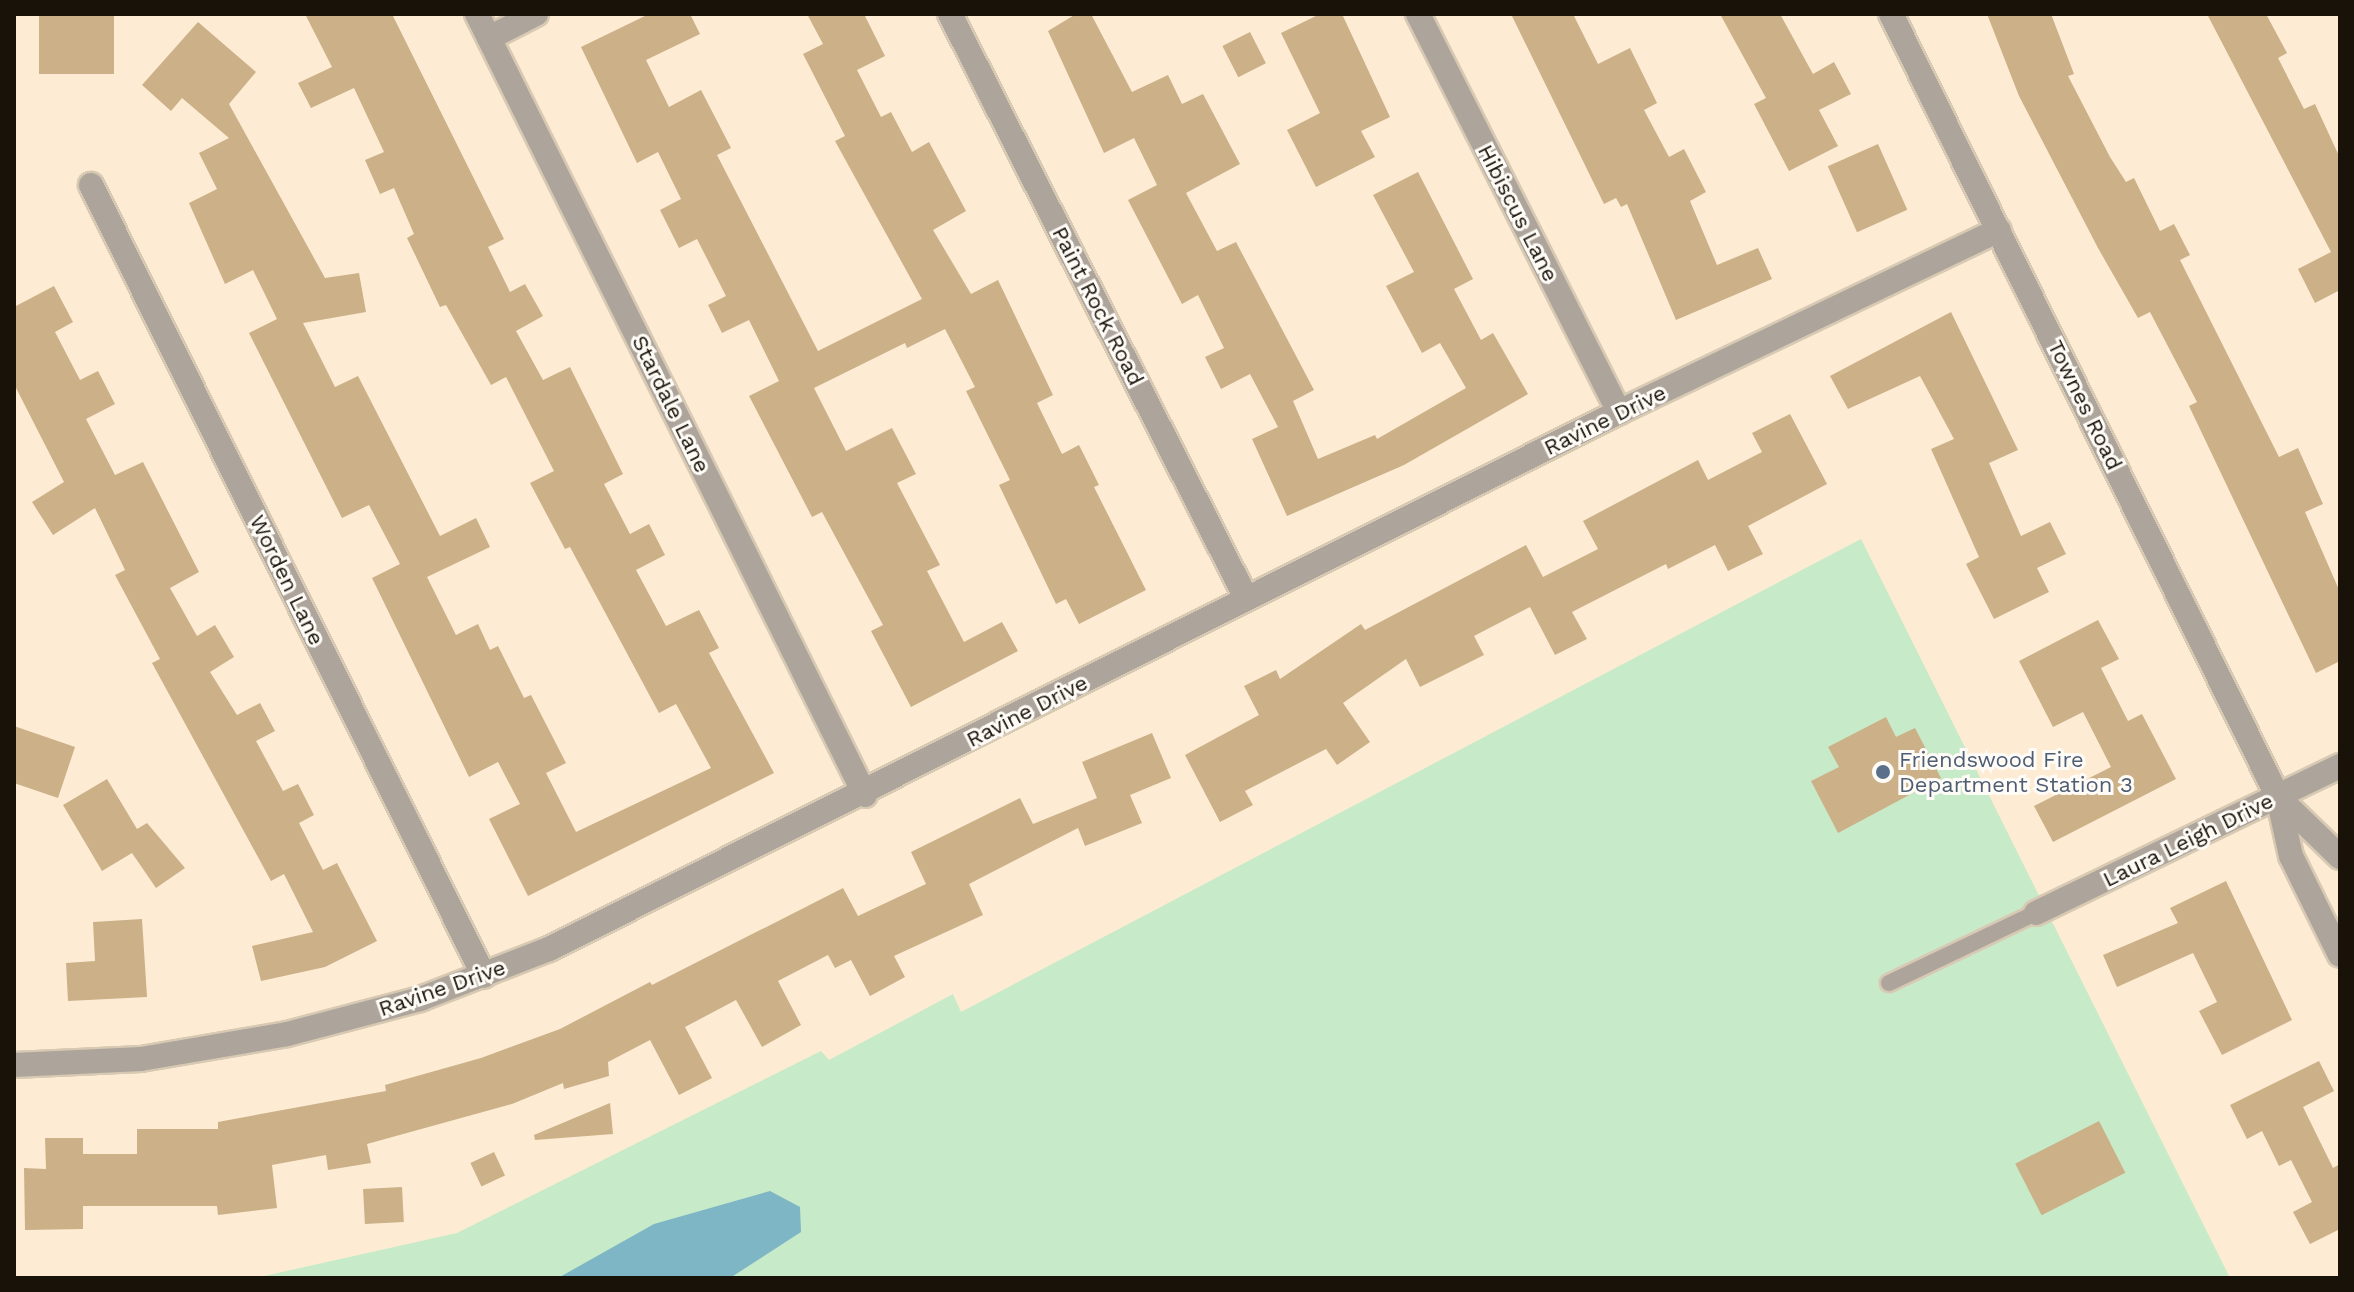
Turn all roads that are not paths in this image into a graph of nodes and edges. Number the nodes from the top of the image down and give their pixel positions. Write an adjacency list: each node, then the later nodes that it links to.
1 (477, 14): 6 (street, Stardale Lane)
2 (536, 14): 6 (street)
3 (950, 14): 10 (street, Paint Rock Road)
4 (1418, 14): 9 (street, Hibiscus Lane)
5 (1891, 14): 8 (street, Townes Road)
6 (489, 38): 12 (street, Stardale Lane)
7 (91, 185): 17 (street, Worden Lane)
8 (1999, 230): 9 (street, Ravine Drive); 13 (street, Townes Road)
9 (1619, 412): 10 (street, Ravine Drive)
10 (1246, 598): 12 (street, Ravine Drive)
11 (2340, 766): 13 (street, Laura Leigh Drive)
12 (865, 795): 17 (street, Ravine Drive)
13 (2278, 797): 14 (street, Townes Road); 15 (street, Laura Leigh Drive); 16 (street, Townes Road)
14 (2340, 857)
15 (2036, 913): 18 (lane)
16 (2340, 955)
17 (484, 976): 19 (street, Ravine Drive)
18 (1889, 983)
19 (14, 1065)

